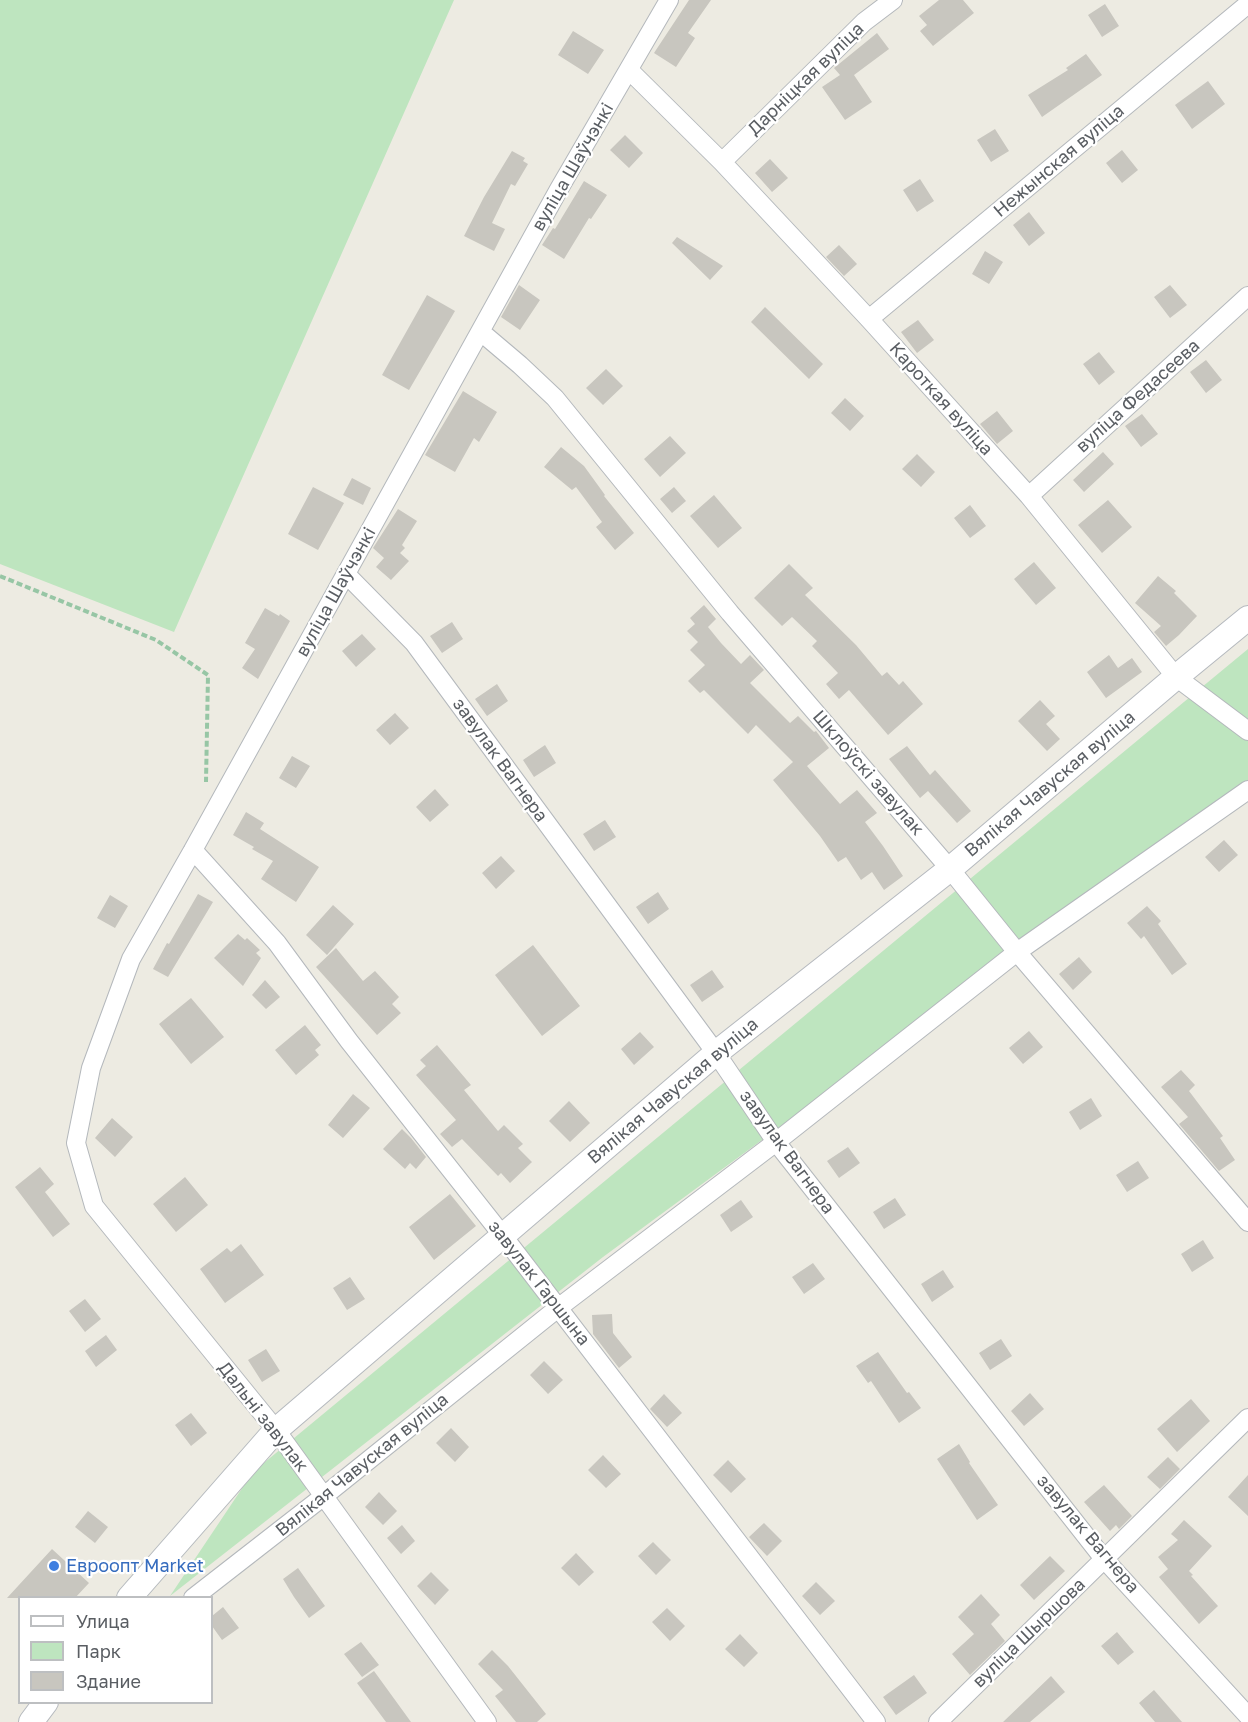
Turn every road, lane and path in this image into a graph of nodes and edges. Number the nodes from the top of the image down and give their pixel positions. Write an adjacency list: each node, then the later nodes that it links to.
1 (669, 0): 4 (street, вуліца Шаўчэнкі)
2 (893, 0): 5 (street, Дарніцкая вуліца)
3 (1248, 4): 7 (street, Нежынская вуліца)
4 (628, 70): 5 (street, Кароткая вуліца); 8 (street, вуліца Шаўчэнкі)
5 (722, 162): 7 (street, Кароткая вуліца)
6 (1248, 296): 9 (street, вуліца Федасеева)
7 (870, 319): 9 (street, Кароткая вуліца)
8 (481, 332): 10 (street, вуліца Шаўчэнкі); 18 (street, Шклоўскі завулак)
9 (1029, 496): 13 (street, Кароткая вуліца)
10 (346, 574): 17 (street, вуліца Шаўчэнкі); 20 (street, завулак Вагнера)
11 (0, 576): 16 (path)
12 (1248, 618): 13 (main road, Вялікая Чавуская вуліца)
13 (1176, 677): 14 (street, Кароткая вуліца); 18 (main road, Вялікая Чавуская вуліца)
14 (1248, 731)
15 (1248, 789): 19 (street, Вялікая Чавуская вуліца)
16 (206, 792)
17 (193, 850): 22 (street, вуліца Шаўчэнкі); 24 (street, завулак Гаршына)
18 (950, 869): 19 (street, Шклоўскі завулак); 20 (main road, Вялікая Чавуская вуліца)
19 (1017, 952): 21 (street, Вялікая Чавуская вуліца); 23 (street, Шклоўскі завулак)
20 (716, 1053): 21 (street, завулак Вагнера); 24 (main road, Вялікая Чавуская вуліца)
21 (776, 1142): 25 (street, Вялікая Чавуская вуліца); 29 (street, завулак Вагнера)
22 (94, 1206): 27 (street, Дальні завулак)
23 (1248, 1222)
24 (503, 1236): 25 (street, завулак Гаршына); 27 (main road, Вялікая Чавуская вуліца)
25 (558, 1308): 28 (street, Вялікая Чавуская вуліца); 37 (street, завулак Гаршына)
26 (1248, 1418): 29 (street, вуліца Шыршова)
27 (276, 1430): 28 (street, Дальні завулак); 30 (main road, Вялікая Чавуская вуліца)
28 (324, 1496): 31 (street, Вялікая Чавуская вуліца); 36 (street, Дальні завулак)
29 (1104, 1559): 34 (street, завулак Вагнера); 38 (street, вуліца Шыршова)
30 (131, 1596)
31 (196, 1596)
32 (44, 1704): 35 (main road)
33 (54, 1704): 35 (street)
34 (1248, 1716)
35 (31, 1722)
36 (487, 1722)
37 (876, 1722)
38 (938, 1722)

